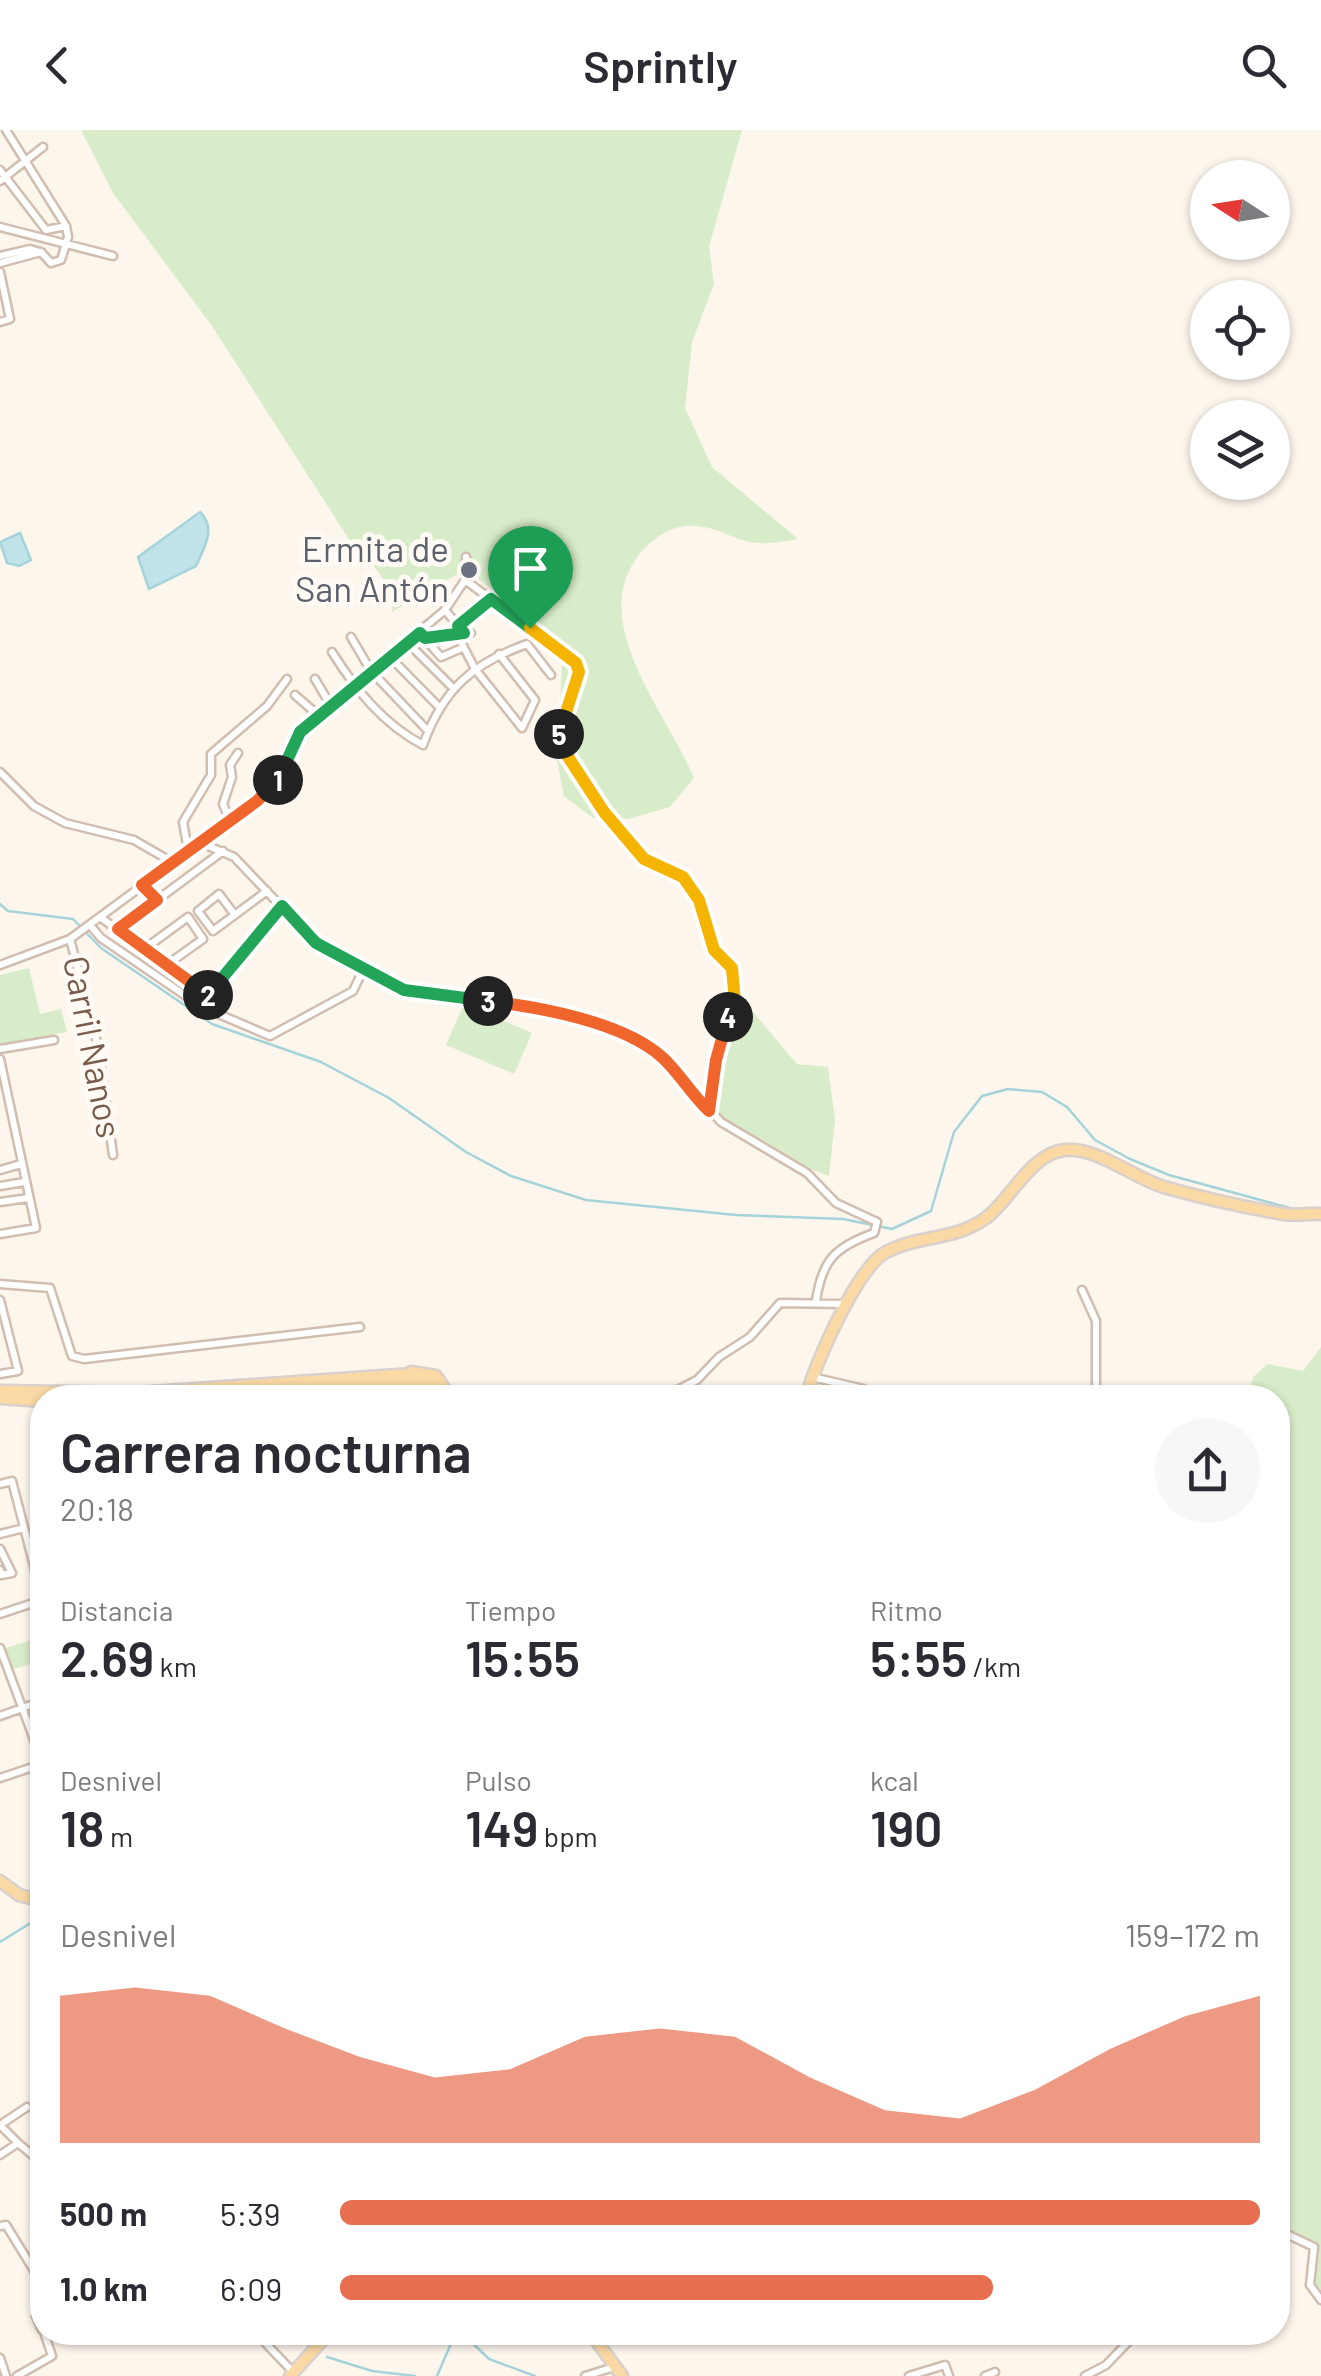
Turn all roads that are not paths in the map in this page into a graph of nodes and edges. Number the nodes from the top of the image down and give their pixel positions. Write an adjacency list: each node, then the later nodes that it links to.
1 (6, 130): 3 (street)
2 (44, 147): 3 (street)
3 (26, 162): 4 (street); 5 (street)
4 (2, 176): 5 (street)
5 (66, 226): 7 (street)
6 (0, 227): 7 (street)
7 (64, 247): 8 (street); 9 (street)
8 (113, 256)
9 (0, 259)
10 (0, 272): 11 (street)
11 (0, 322)
12 (466, 557): 13 (street)
13 (465, 580): 14 (street); 15 (street)
14 (491, 599): 16 (street); 60 (street)
15 (445, 610): 16 (street); 17 (street)
16 (462, 631): 17 (street); 20 (street)
17 (423, 635): 19 (street); 20 (street)
18 (350, 637): 25 (street)
19 (407, 642): 23 (street); 30 (street)
20 (462, 648): 24 (street)
21 (332, 652): 29 (street)
22 (499, 654): 24 (street); 24 (street); 26 (street)
23 (388, 656): 25 (street); 33 (street)
24 (475, 669): 30 (street)
25 (371, 671): 29 (street); 35 (street)
26 (551, 675)
27 (314, 679): 32 (street)
28 (288, 680): 40 (street)
29 (354, 687): 32 (street); 35 (street)
30 (454, 689): 33 (street)
31 (295, 694): 34 (street)
32 (331, 706): 34 (street)
33 (440, 708): 35 (street)
34 (318, 716): 38 (street)
35 (428, 731)
36 (238, 753): 38 (street)
37 (0, 772): 42 (street)
38 (230, 820): 39 (street)
39 (199, 842): 40 (street); 41 (street)
40 (188, 850): 42 (street)
41 (223, 851): 44 (street); 45 (street)
42 (172, 862): 43 (street)
43 (142, 885): 45 (street); 48 (street)
44 (267, 891): 46 (street); 47 (street)
45 (157, 900): 50 (street)
46 (282, 906): 53 (street); 55 (street)
47 (234, 915): 47 (street)
48 (100, 917): 49 (street); 50 (street)
49 (90, 925): 51 (street); 55 (street)
50 (118, 929): 52 (street)
51 (70, 939): 54 (street); 61 (street, Carril Nanos)
52 (147, 947): 53 (street); 53 (street)
53 (168, 964)
54 (0, 965)
55 (363, 970): 60 (street)
56 (54, 1040): 57 (street)
57 (0, 1049)
58 (0, 1059): 59 (street)
59 (3, 1088): 62 (street)
60 (709, 1111): 73 (street)
61 (112, 1155)
62 (22, 1164): 63 (street); 64 (street)
63 (0, 1170)
64 (24, 1182): 65 (street); 66 (street)
65 (0, 1186)
66 (28, 1198): 67 (street); 69 (street)
67 (0, 1202)
68 (1317, 1214): 74 (main road)
69 (0, 1234)
70 (0, 1284): 75 (street)
71 (1082, 1290): 88 (street)
72 (0, 1300): 76 (street)
73 (816, 1301): 74 (street); 85 (street)
74 (848, 1304): 79 (main road)
75 (360, 1327)
76 (4, 1330): 77 (street)
77 (0, 1374)
78 (391, 1375): 80 (main road); 81 (main road); 84 (main road)
79 (811, 1377): 86 (main road); 87 (street)
80 (412, 1381): 82 (main road); 83 (main road)
81 (249, 1385)
82 (358, 1385)
83 (433, 1385)
84 (444, 1385)
85 (687, 1385)
86 (809, 1385)
87 (846, 1385)
88 (1096, 1385)
89 (0, 1394): 90 (main road); 91 (main road)
90 (30, 1394)
91 (30, 1399)
92 (0, 1484): 93 (street)
93 (24, 1528): 94 (street); 96 (street)
94 (0, 1534)
95 (0, 1550): 97 (street)
96 (30, 1551)
97 (1, 1564)
98 (30, 1603): 99 (street)
99 (0, 1614)
100 (0, 1648): 101 (street)
101 (10, 1678): 102 (street); 104 (street)
102 (0, 1682)
103 (30, 1706): 104 (street)
104 (22, 1708): 105 (street); 106 (street)
105 (0, 1716)
106 (30, 1730)
107 (30, 1767): 108 (street)
108 (0, 1778)
109 (0, 1881): 110 (main road)
110 (30, 1898)
111 (27, 2107): 112 (street)
112 (18, 2143): 113 (street); 114 (street)
113 (30, 2153)
114 (0, 2155)
115 (0, 2226): 117 (street)
116 (1290, 2236): 118 (street)
117 (30, 2264)
118 (1321, 2300)
119 (48, 2345): 130 (street)
120 (266, 2345): 127 (street)
121 (318, 2345): 127 (main road)
122 (599, 2345): 125 (main road)
123 (1126, 2345): 135 (street)
124 (0, 2358): 129 (street)
125 (618, 2371): 131 (street)
126 (994, 2372): 134 (street)
127 (292, 2374)
128 (918, 2375): 132 (street); 133 (street)
129 (6, 2376)
130 (17, 2376)
131 (585, 2376)
132 (909, 2376)
133 (949, 2376)
134 (985, 2376)
135 (1084, 2376)

